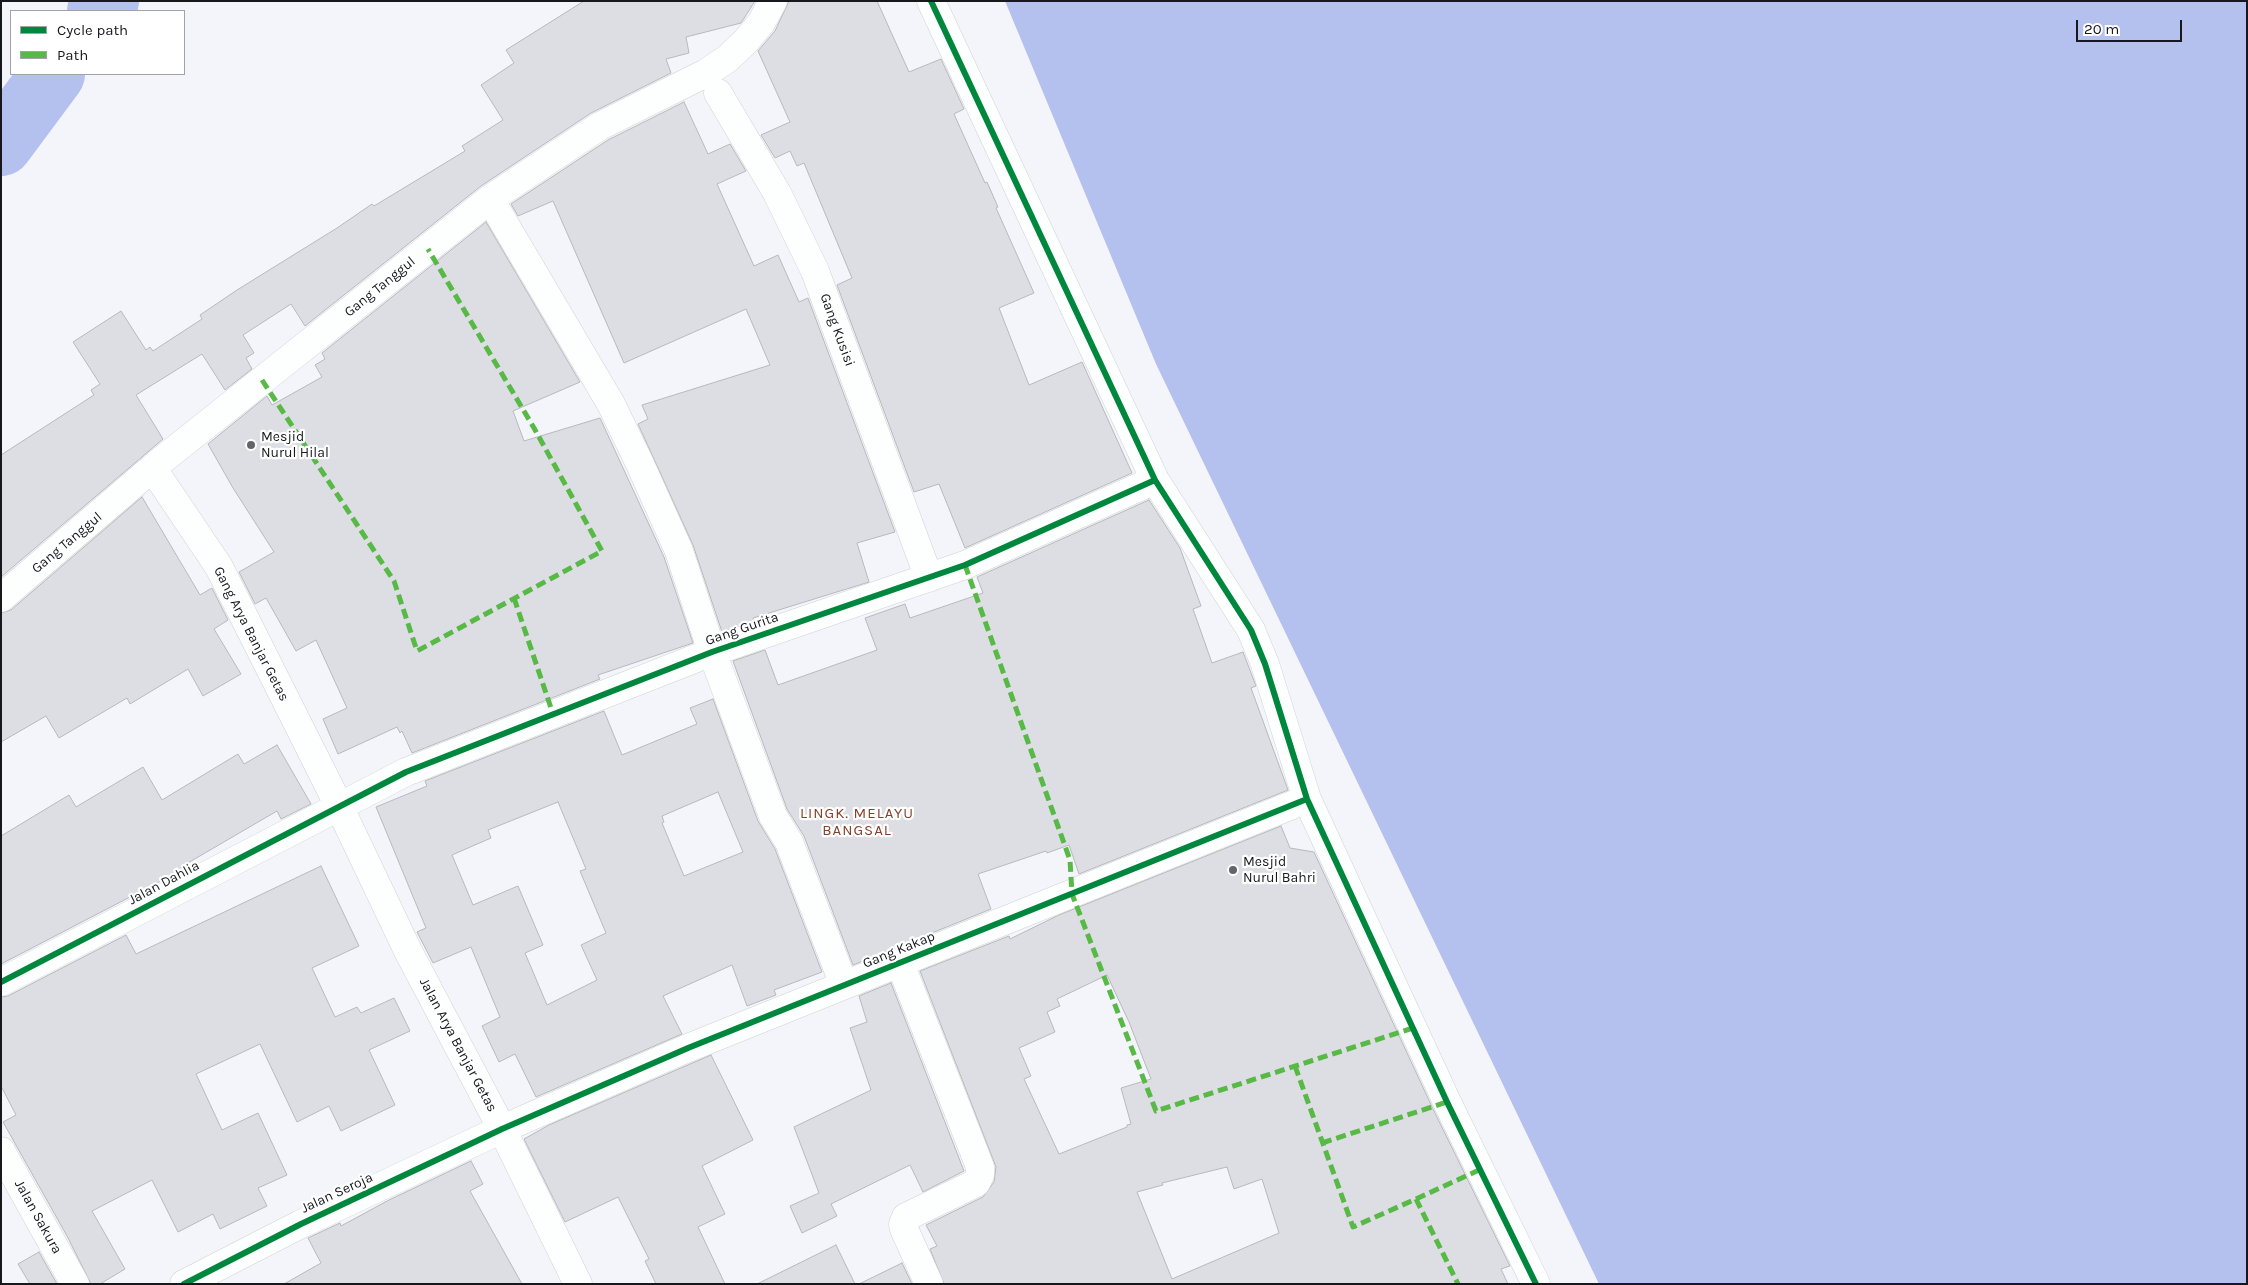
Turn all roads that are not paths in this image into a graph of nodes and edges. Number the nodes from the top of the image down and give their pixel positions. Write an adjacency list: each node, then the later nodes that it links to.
1 (773, 1): 4 (street, Gang Tanggul)
2 (931, 1): 6 (street)
3 (718, 93): 7 (street, Gang Kusisi)
4 (490, 199): 5 (street, Gang Tanggul); 9 (street)
5 (153, 469): 8 (street, Gang Tanggul); 11 (street, Gang Arya Banjar Getas)
6 (1155, 480): 7 (street, Gang Gurita); 10 (street)
7 (929, 578): 9 (street, Gang Gurita)
8 (1, 598)
9 (712, 652): 11 (street, Gang Gurita); 14 (street)
10 (1307, 799): 12 (street, Gang Kakap); 21 (street)
11 (339, 806): 13 (street, Jalan Dahlia); 15 (street, Jalan Arya Banjar Getas)
12 (900, 963): 14 (street, Gang Kakap); 20 (street)
13 (1, 982)
14 (844, 985): 15 (street, Gang Kakap)
15 (502, 1130): 18 (street, Jalan Seroja); 19 (street, Jalan Arya Banjar Getas)
16 (1, 1151): 17 (street, Jalan Sakura)
17 (75, 1284)
18 (184, 1284)
19 (578, 1284)
20 (929, 1284)
21 (1536, 1284)

